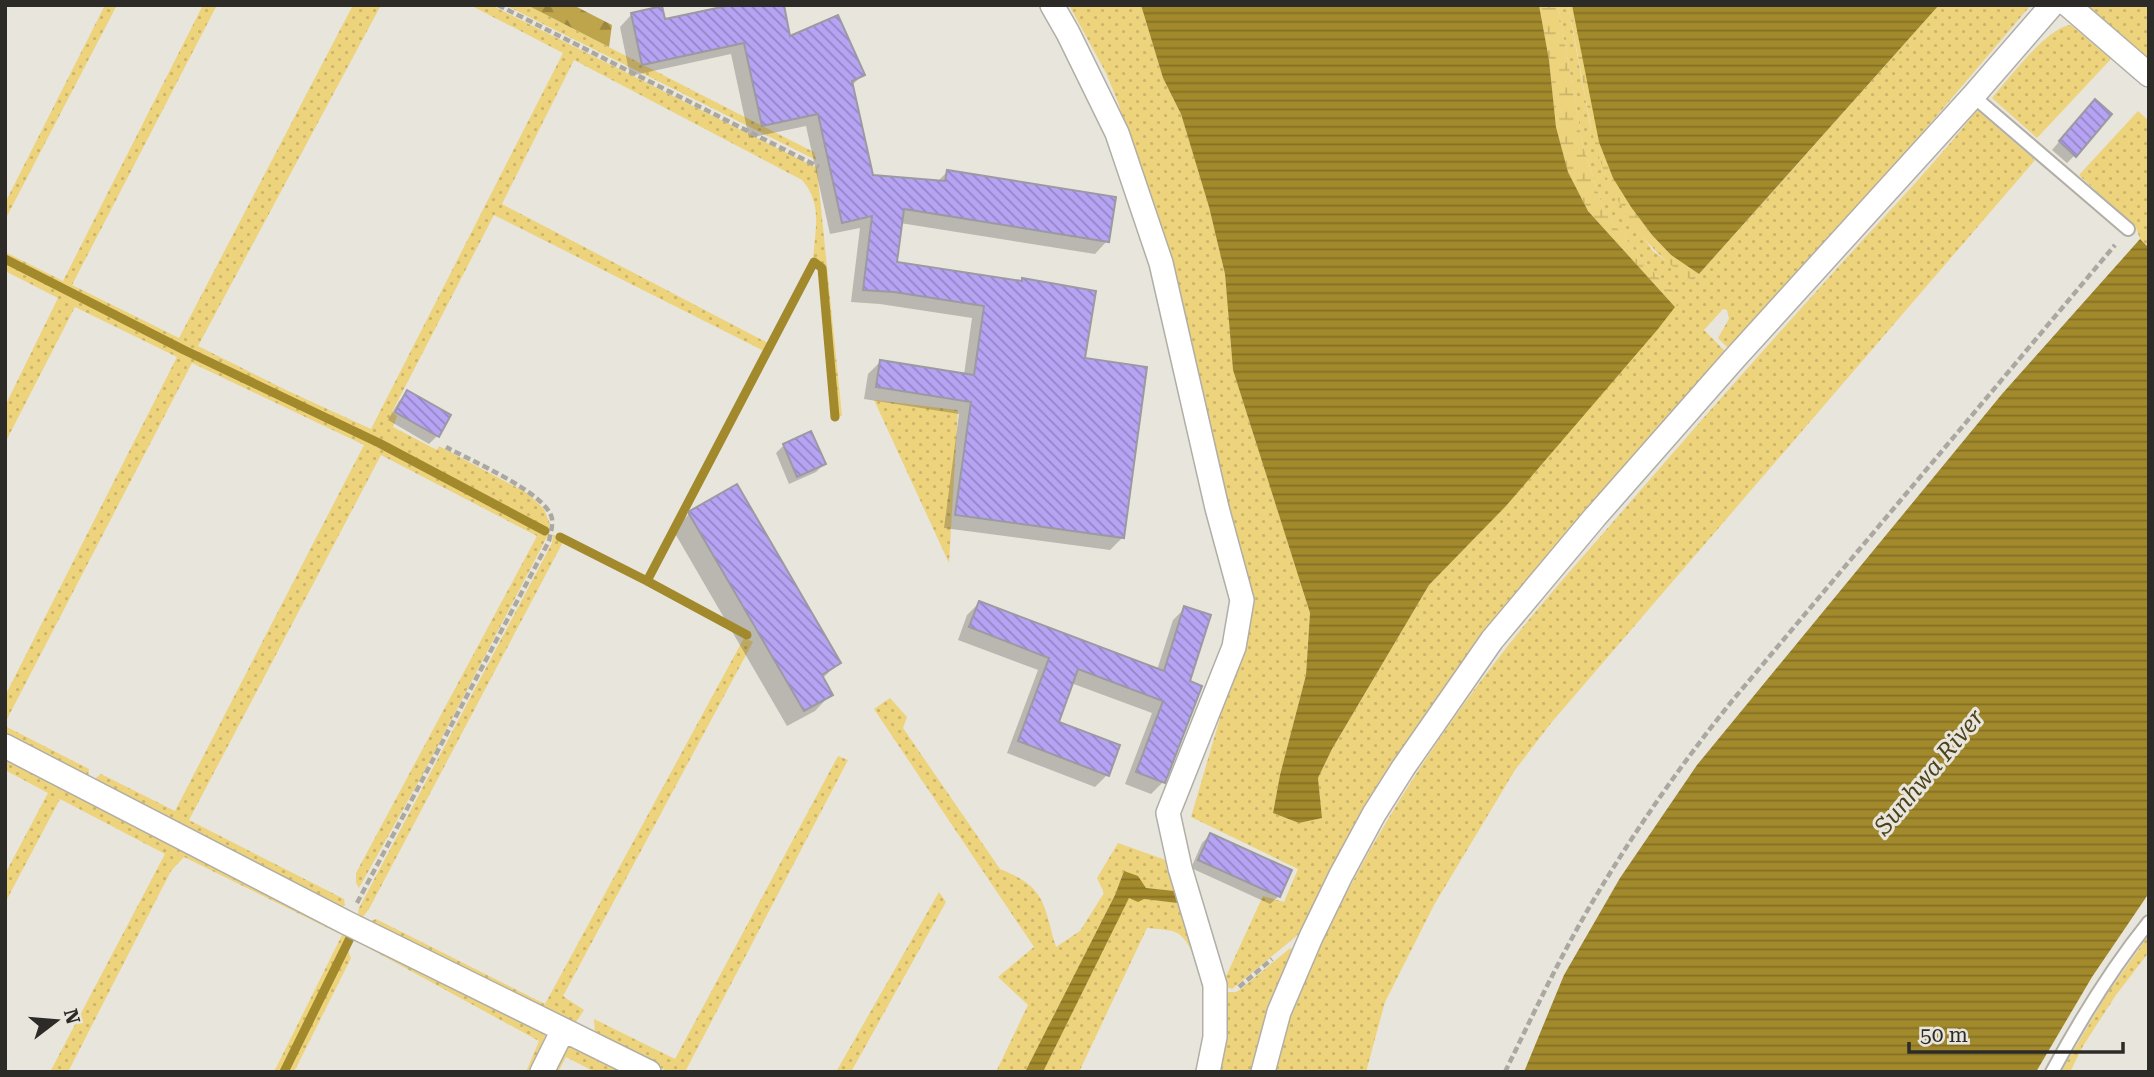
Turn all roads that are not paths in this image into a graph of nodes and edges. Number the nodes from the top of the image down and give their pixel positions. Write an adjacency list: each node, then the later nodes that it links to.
1 (1052, 5): 12 (street)
2 (2052, 5): 5 (street)
3 (2068, 5): 4 (street)
4 (2149, 75)
5 (1973, 96): 6 (lane); 13 (street)
6 (2128, 229)
7 (5, 746): 9 (street)
8 (2149, 922): 14 (lane)
9 (564, 1030): 10 (street); 11 (street)
10 (542, 1072)
11 (649, 1072)
12 (1208, 1072)
13 (1263, 1072)
14 (2052, 1072)

